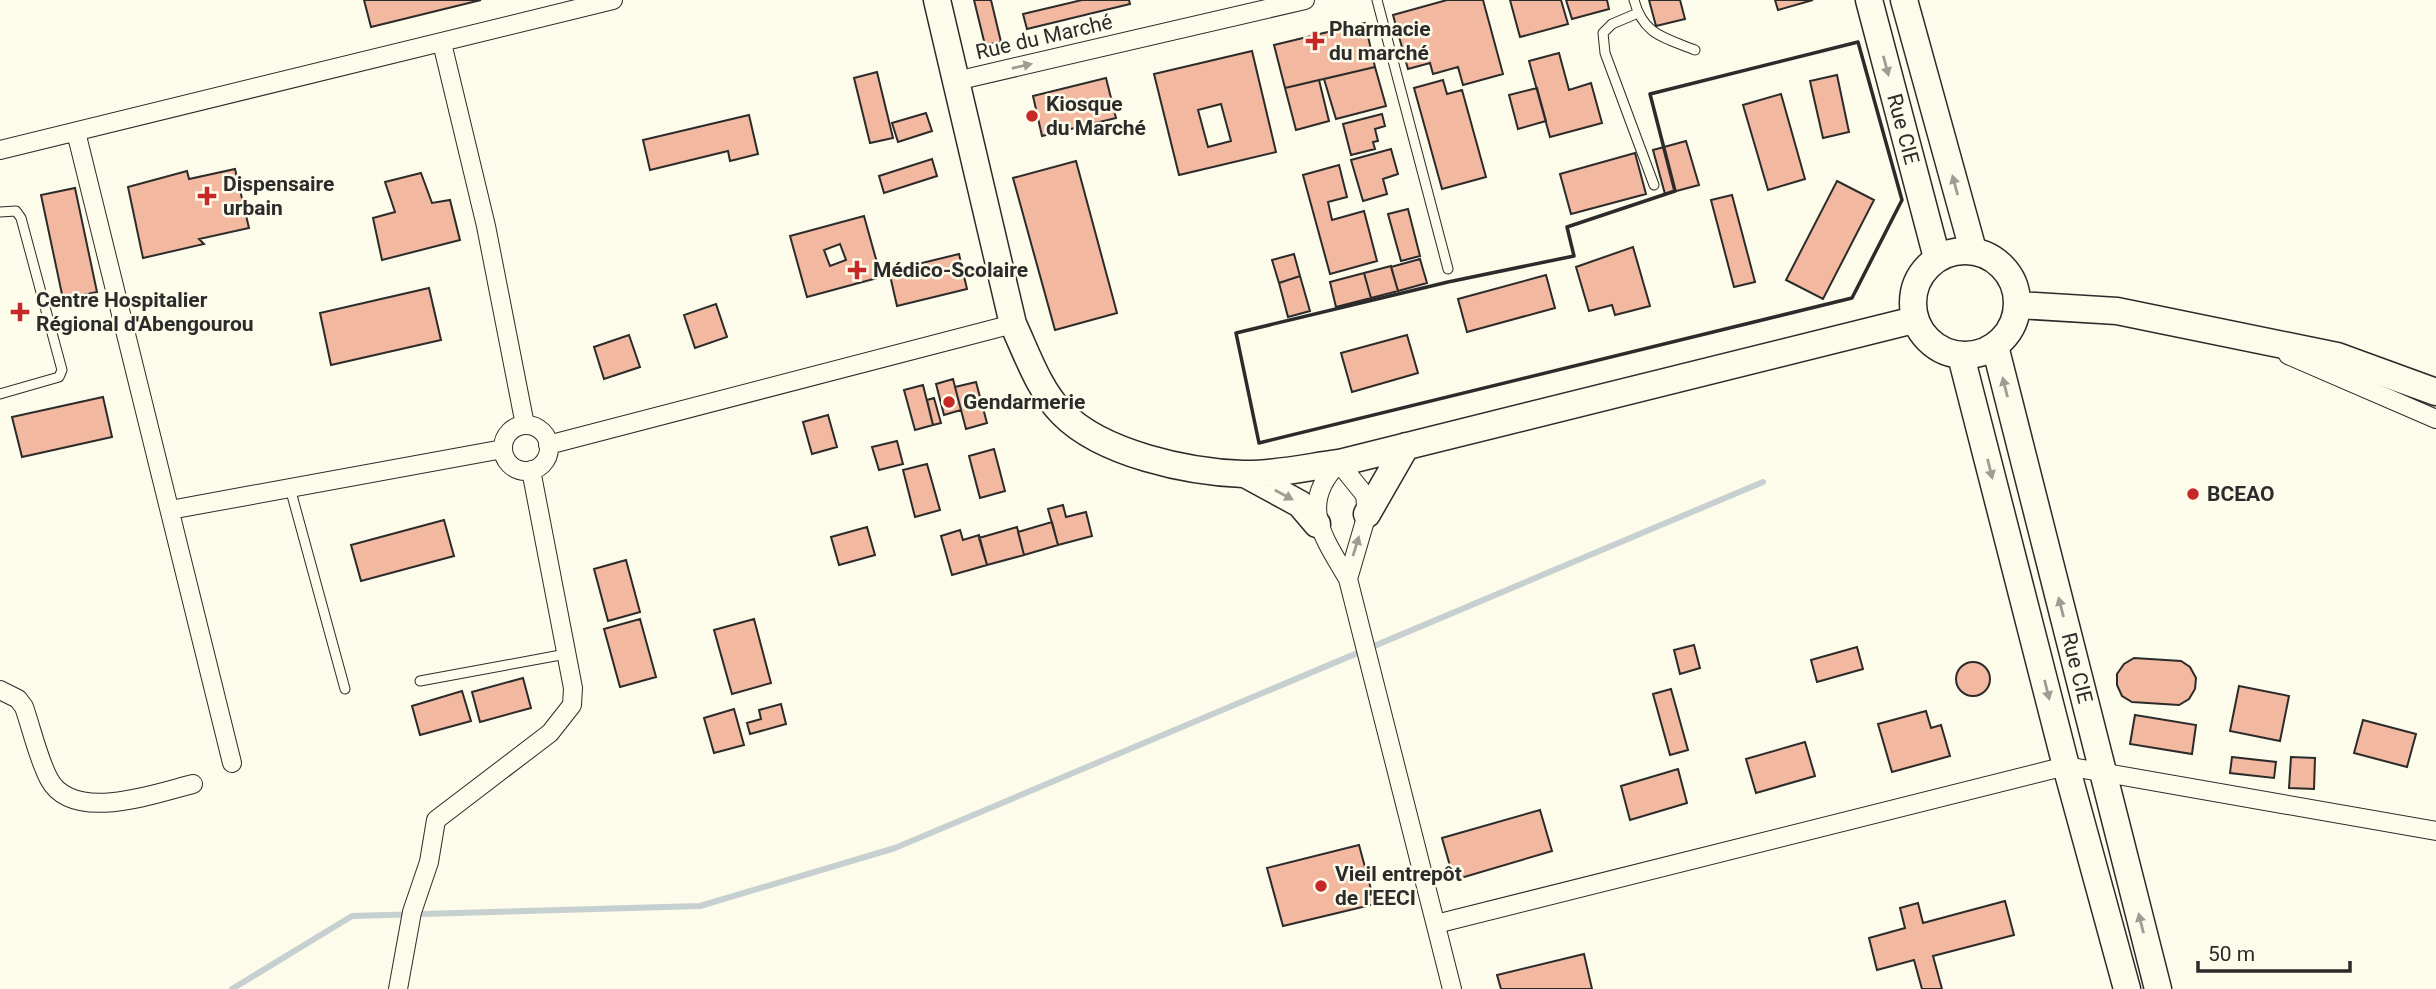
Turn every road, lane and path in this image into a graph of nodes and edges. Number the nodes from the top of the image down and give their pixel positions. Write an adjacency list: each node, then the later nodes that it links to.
1 (613, 0): 9 (street)
2 (937, 0): 11 (street)
3 (1305, 0): 11 (street, Rue du Marché, one-way to 3)
4 (1377, 0): 18 (lane)
5 (1634, 0): 8 (lane)
6 (1869, 0): 17 (street, Rue CIE, one-way to 17)
7 (1904, 0): 16 (street, Rue CIE, one-way to 7)
8 (1638, 13): 10 (lane); 14 (lane)
9 (442, 43): 12 (street); 28 (street)
10 (1695, 50)
11 (956, 81): 21 (street)
12 (76, 132): 13 (street); 36 (street)
13 (0, 150)
14 (1654, 185)
15 (0, 212): 26 (lane)
16 (1973, 250): 17 (street); 19 (street)
17 (1937, 258): 20 (street)
18 (1448, 269)
19 (2018, 305): 22 (street); 23 (street)
20 (1914, 320): 24 (street); 30 (street)
21 (1013, 324): 29 (street); 34 (street)
22 (2249, 338): 25 (street); 27 (street)
23 (1995, 346): 24 (street); 46 (street, Rue CIE, one-way to 23)
24 (1961, 356): 45 (street, Rue CIE, one-way to 45)
25 (2436, 392)
26 (0, 394)
27 (2436, 419)
28 (525, 425): 29 (street); 31 (street)
29 (548, 446): 33 (street)
30 (1406, 446): 32 (street); 37 (street)
31 (503, 449): 33 (street); 35 (street)
32 (1339, 463): 34 (street); 37 (street); 38 (street)
33 (531, 470): 40 (street)
34 (1245, 474): 38 (street, one-way to 38)
35 (290, 488): 36 (street); 42 (lane)
36 (170, 510): 44 (street)
37 (1367, 514): 39 (street, one-way to 37)
38 (1317, 524): 39 (street)
39 (1348, 579): 49 (street)
40 (566, 654): 41 (lane); 50 (street)
41 (419, 681)
42 (345, 689)
43 (0, 690): 47 (street)
44 (232, 763)
45 (2066, 766): 46 (street); 49 (street); 52 (street, Rue CIE)
46 (2103, 770): 48 (street); 53 (street, Rue CIE, one-way to 46)
47 (193, 785)
48 (2436, 831)
49 (1436, 924): 51 (street)
50 (398, 989)
51 (1452, 989)
52 (2127, 989)
53 (2158, 989)

